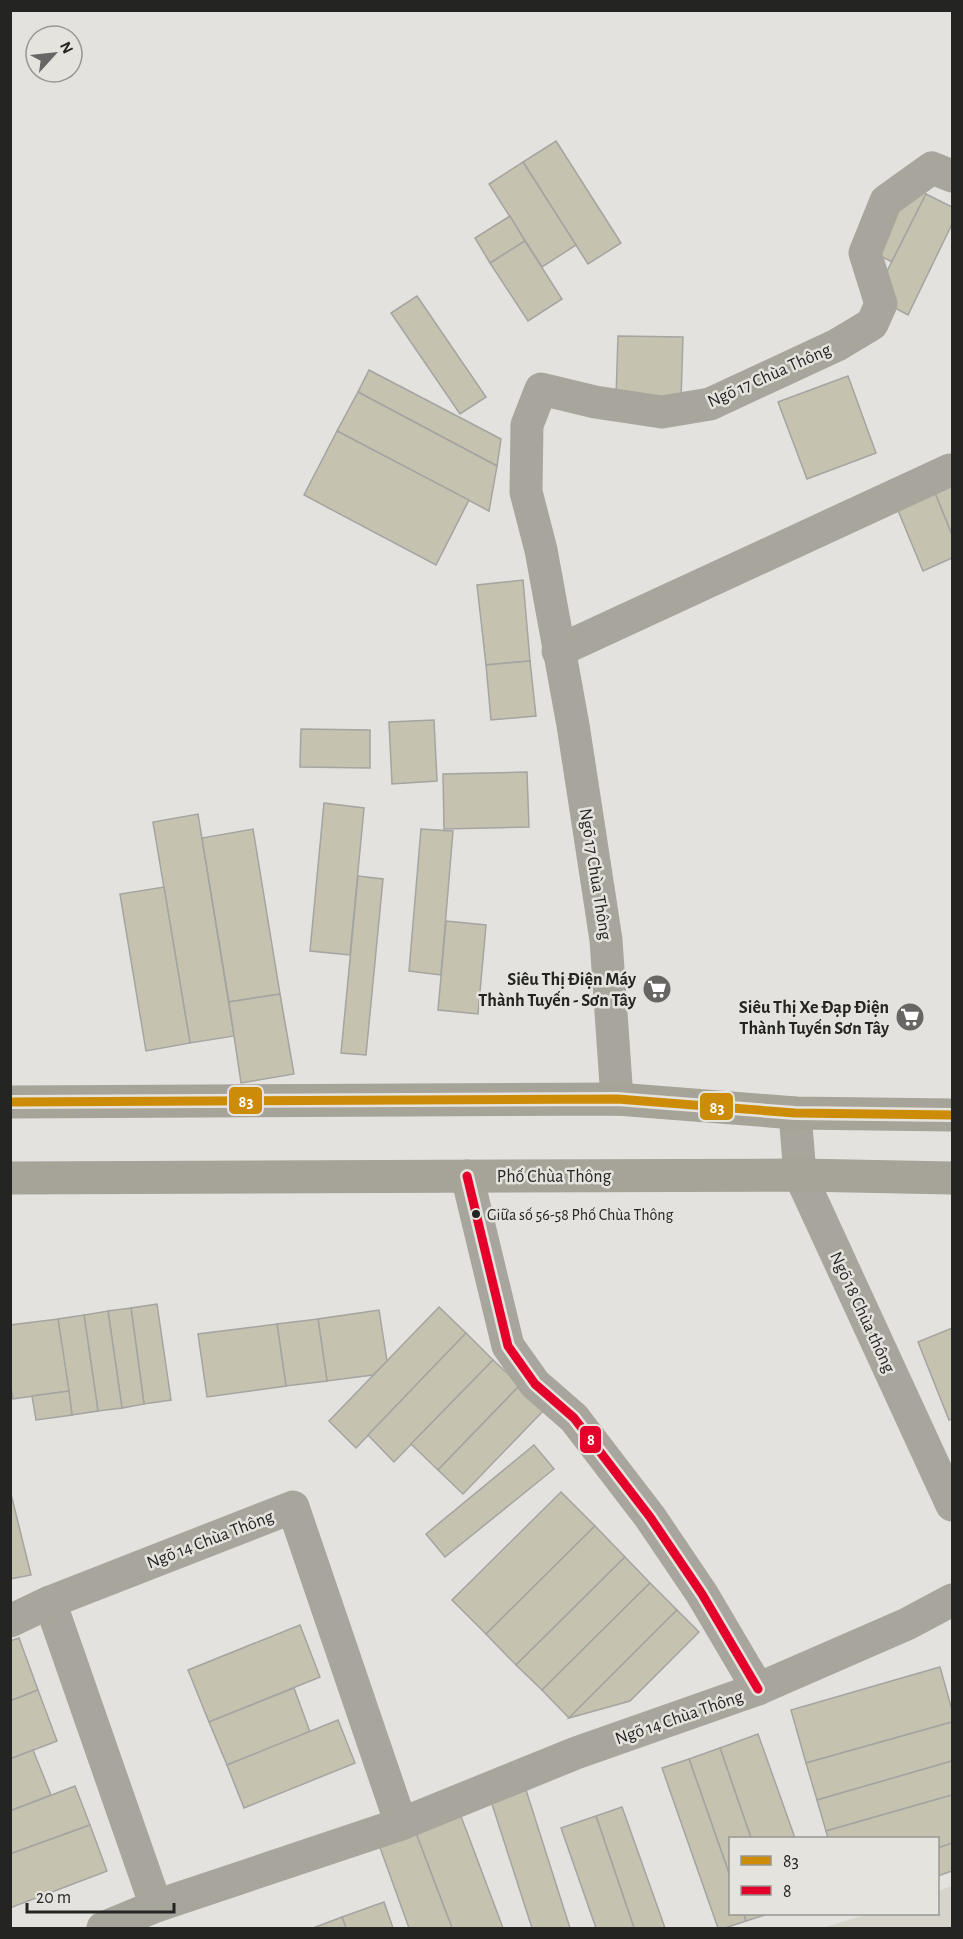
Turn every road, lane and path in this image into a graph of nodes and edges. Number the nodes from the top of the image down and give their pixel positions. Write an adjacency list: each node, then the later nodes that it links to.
1 (952, 176): 3 (street, Ngõ 17 Chùa Thông)
2 (950, 470): 3 (street)
3 (558, 651): 4 (street, Ngõ 17 Chùa Thông)
4 (617, 1099): 5 (highway); 6 (highway)
5 (10, 1102)
6 (795, 1113): 7 (highway); 8 (street, Ngõ 18 Chùa thông)
7 (952, 1114)
8 (800, 1175): 9 (highway, Phố Chùa Thông); 11 (highway, Phố Chùa Thông); 12 (street, Ngõ 18 Chùa thông)
9 (468, 1176): 10 (highway, Phố Chùa Thông); 16 (street)
10 (10, 1178)
11 (952, 1178)
12 (952, 1505)
13 (952, 1600): 16 (street, Ngõ 14 Chùa Thông)
14 (50, 1602): 15 (street, Ngõ 14 Chùa Thông); 17 (street, Ngõ 14 Chùa Thông); 18 (street)
15 (10, 1621)
16 (758, 1689): 17 (street, Ngõ 14 Chùa Thông)
17 (400, 1824): 18 (street, Ngõ 14 Chùa Thông)
18 (156, 1906): 19 (street, Ngõ 14 Chùa Thông)
19 (103, 1929)

